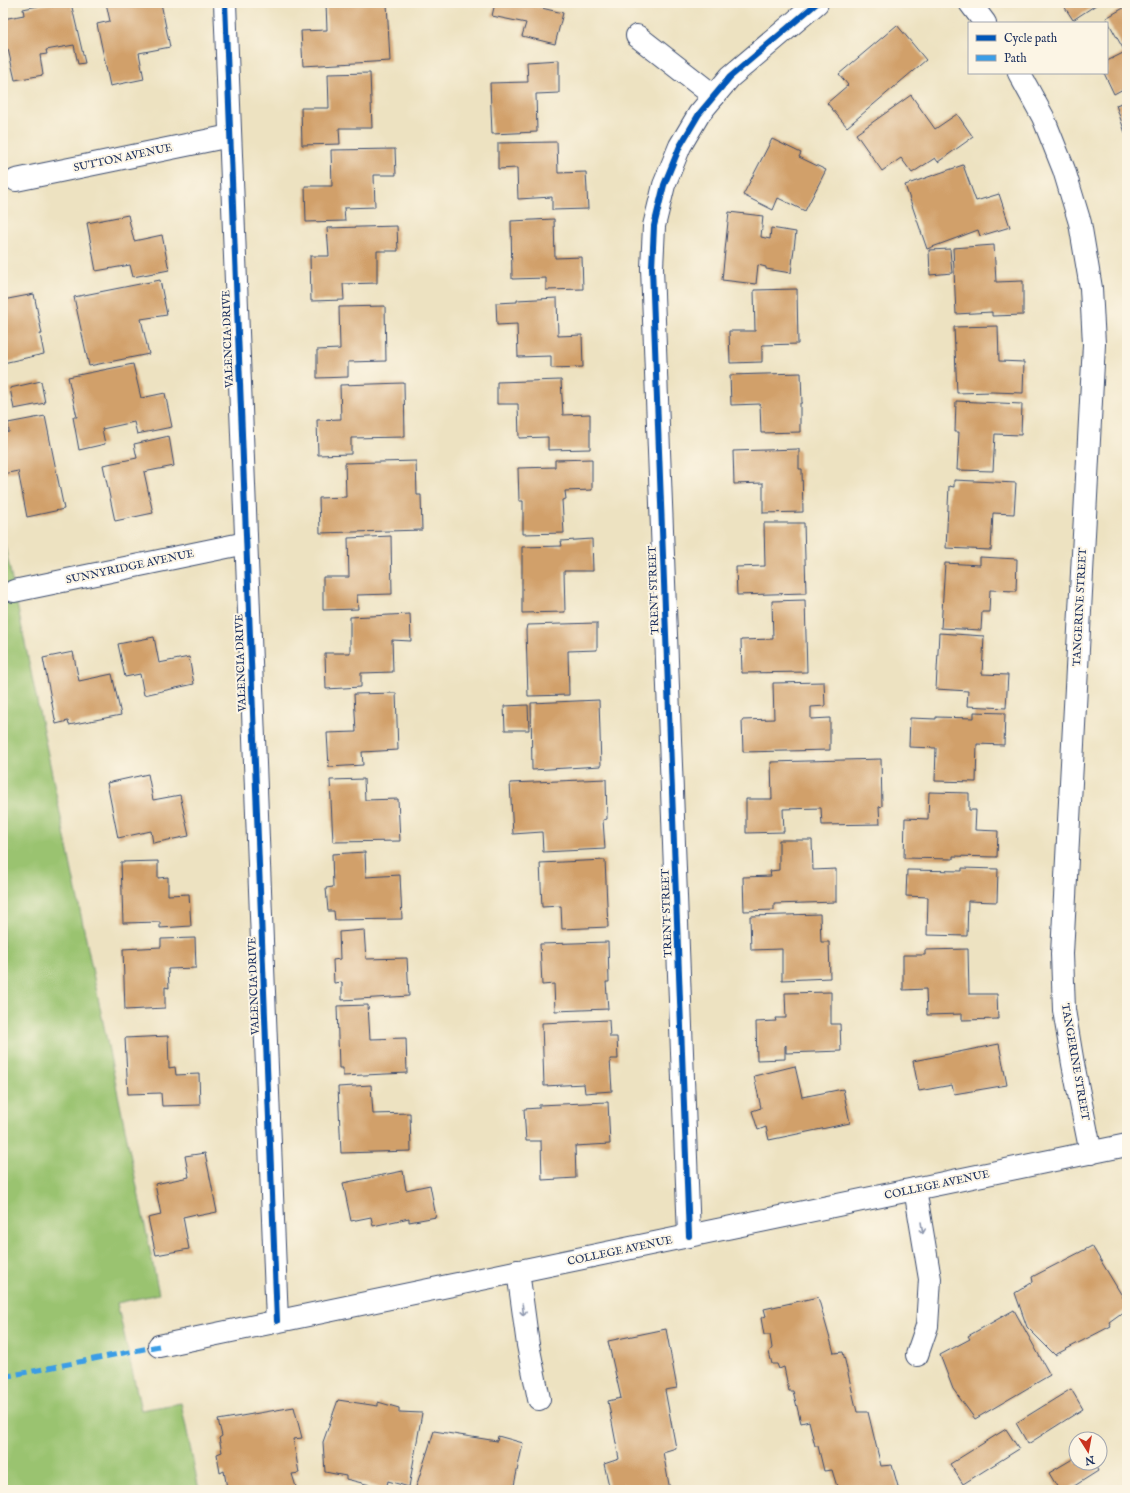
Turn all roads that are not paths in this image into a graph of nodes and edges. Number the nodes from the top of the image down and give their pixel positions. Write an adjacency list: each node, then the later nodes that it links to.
1 (225, 3): 8 (street, VALENCIA DRIVE)
2 (817, 3): 7 (street, TRENT STREET)
3 (970, 3): 4 (street)
4 (984, 22)
5 (637, 36): 7 (street)
6 (1020, 74): 13 (street, TANGERINE STREET)
7 (714, 96): 15 (street, TRENT STREET)
8 (230, 136): 9 (street, SUTTON AVENUE); 10 (street, VALENCIA DRIVE)
9 (16, 180)
10 (246, 543): 11 (street, SUNNYRIDGE AVENUE); 17 (street, VALENCIA DRIVE)
11 (14, 591)
12 (1127, 1145): 13 (street, COLLEGE AVENUE)
13 (1091, 1153): 14 (street, COLLEGE AVENUE)
14 (915, 1189): 15 (street, COLLEGE AVENUE); 19 (street, one-way to 19)
15 (689, 1236): 16 (street, COLLEGE AVENUE)
16 (518, 1272): 17 (street, COLLEGE AVENUE); 20 (street, one-way to 20)
17 (277, 1321): 18 (street, COLLEGE AVENUE)
18 (160, 1346)
19 (917, 1355)
20 (539, 1399)

